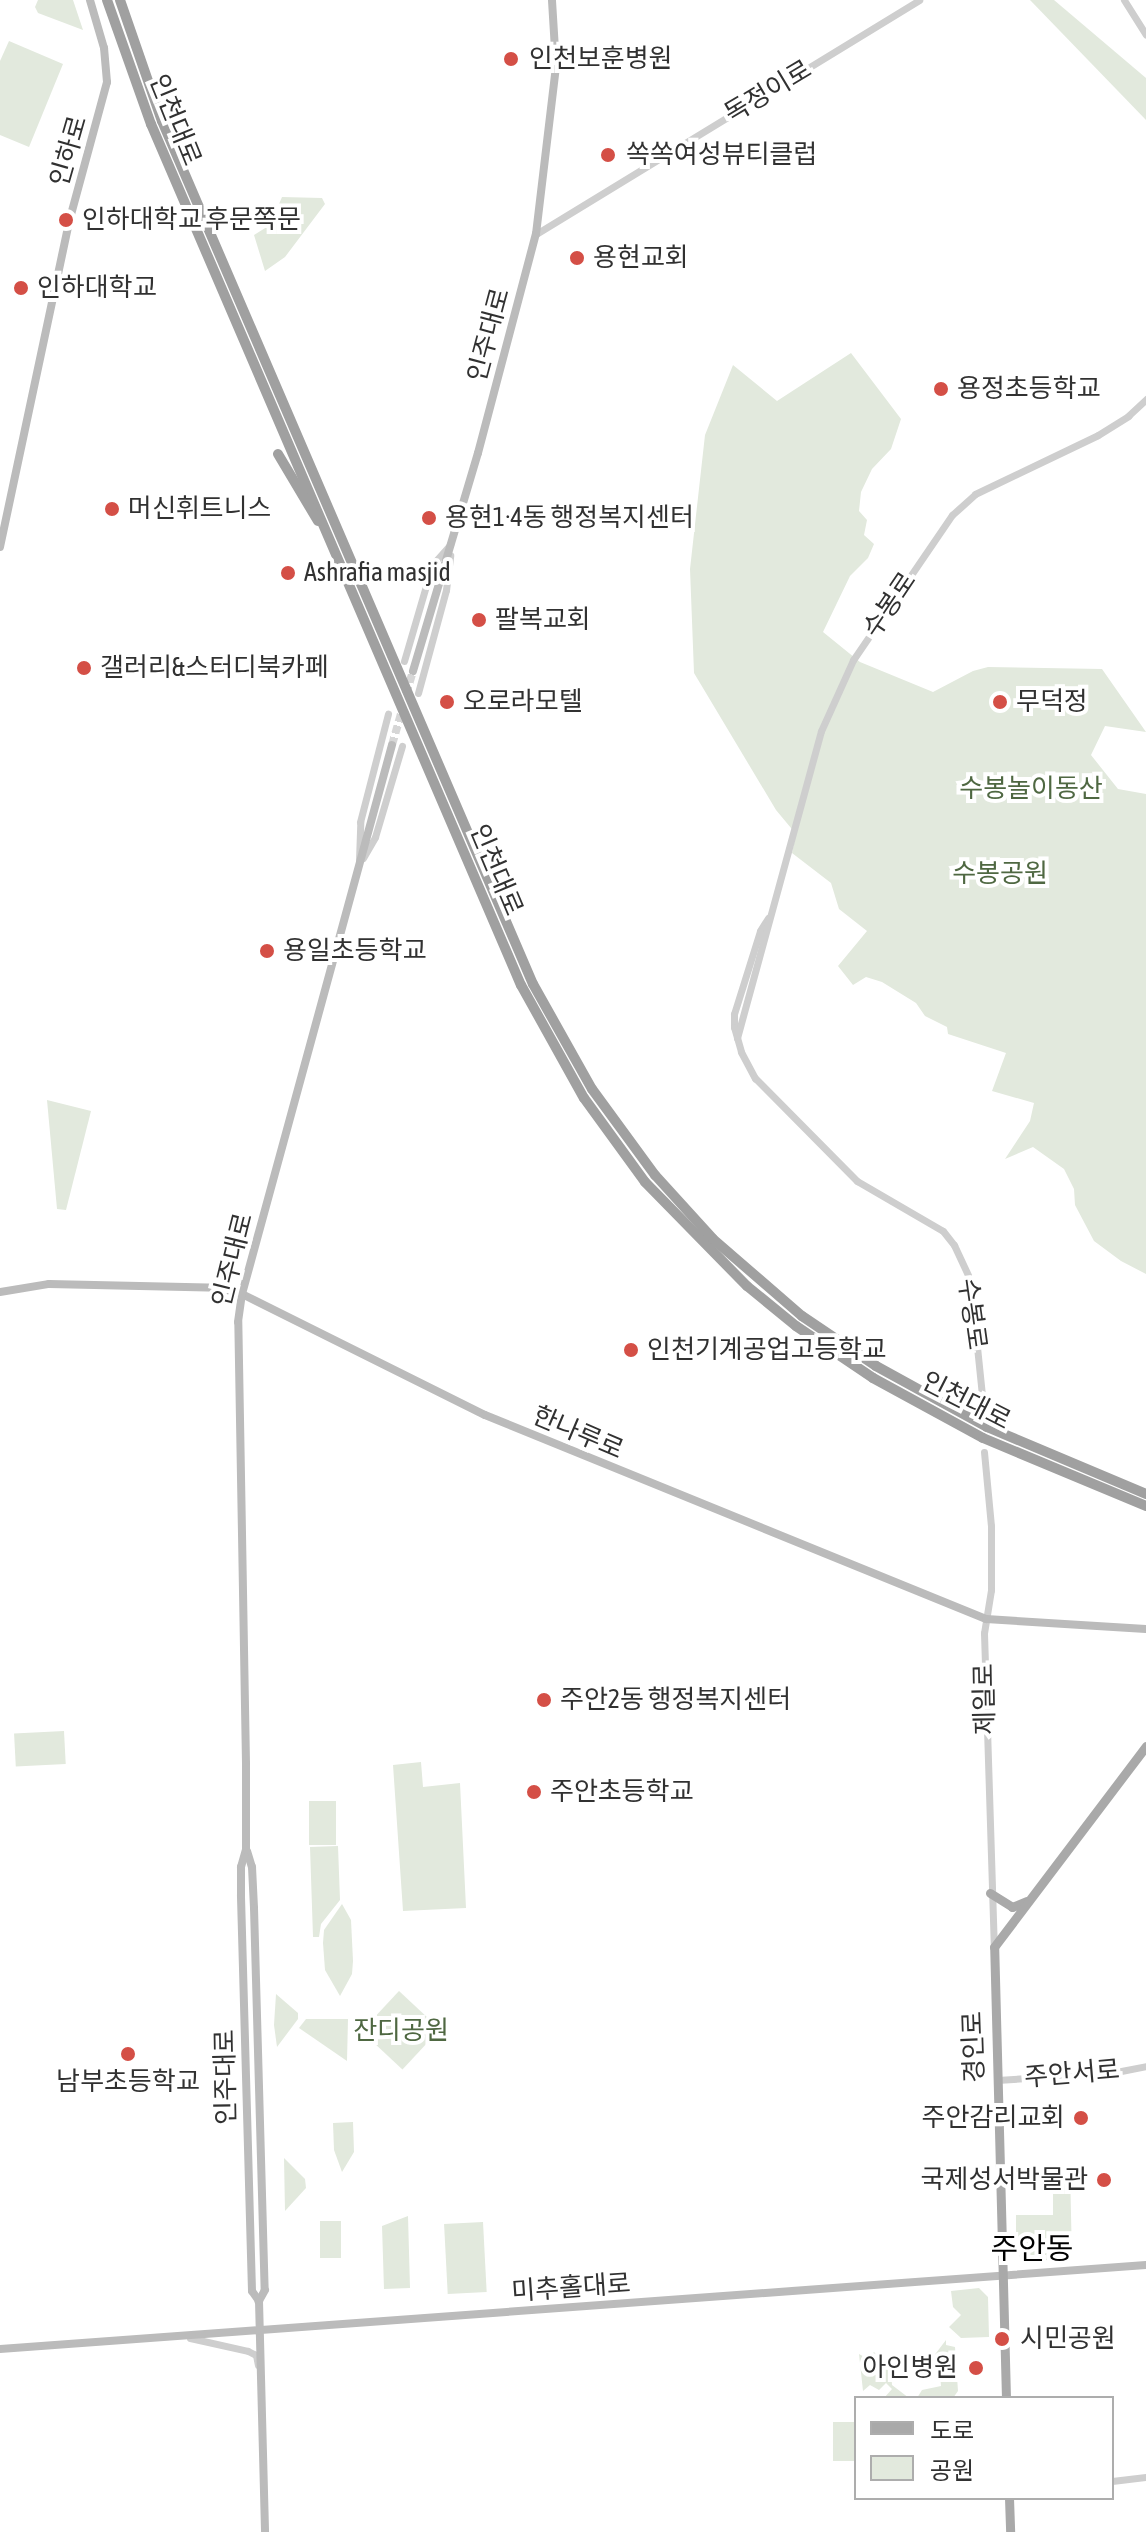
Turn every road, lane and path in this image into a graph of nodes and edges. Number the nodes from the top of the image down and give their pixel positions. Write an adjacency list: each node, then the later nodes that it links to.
1 (90, 0): 13 (main road, 인하로)
2 (107, 0): 11 (highway, 인천대로)
3 (120, 0): 24 (highway, 인천대로)
4 (552, 0): 8 (main road, 인주대로)
5 (919, 0): 8 (street, 독정이로)
6 (1124, 0): 7 (street)
7 (1146, 35)
8 (536, 234): 12 (main road, 인주대로)
9 (1146, 399): 22 (street, 수봉로)
10 (278, 454): 11 (highway)
11 (326, 531): 25 (highway, 인천대로)
12 (450, 545): 14 (street); 15 (main road, 인주대로); 16 (street)
13 (0, 547)
14 (404, 661)
15 (413, 671)
16 (418, 693)
17 (388, 714): 19 (street)
18 (397, 745): 19 (main road, 인주대로)
19 (359, 863): 21 (main road, 인주대로)
20 (0, 1292): 21 (main road, 한나루로)
21 (242, 1294): 26 (main road, 한나루로); 36 (main road, 인주대로)
22 (983, 1404)
23 (984, 1452): 26 (street, 제일로)
24 (1146, 1494)
25 (1146, 1506)
26 (986, 1619): 27 (main road, 한나루로); 29 (street, 제일로)
27 (1146, 1629)
28 (1146, 1746): 30 (main road)
29 (990, 1893): 30 (main road); 31 (street, 제일로)
30 (1031, 1900): 31 (main road)
31 (994, 1947): 33 (main road, 경인로)
32 (1146, 2066): 33 (street, 주안서로)
33 (997, 2080): 35 (main road, 경인로)
34 (1146, 2265): 35 (main road, 미추홀대로)
35 (1003, 2277): 36 (main road, 미추홀대로); 40 (main road, 경인로)
36 (261, 2333): 37 (main road, 미추홀대로); 39 (main road, 인주대로)
37 (190, 2338): 38 (main road, 미추홀대로); 39 (street)
38 (0, 2349)
39 (261, 2379): 44 (main road, 인주대로)
40 (1006, 2396)
41 (1146, 2477): 42 (street)
42 (1114, 2481)
43 (1009, 2500): 45 (main road)
44 (265, 2532)
45 (1010, 2532)

